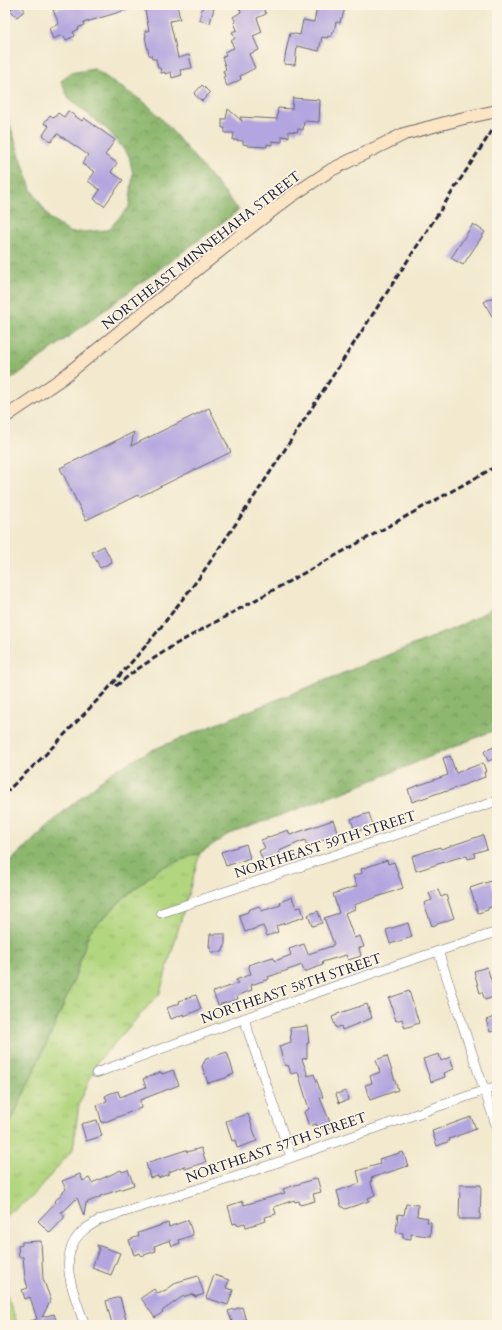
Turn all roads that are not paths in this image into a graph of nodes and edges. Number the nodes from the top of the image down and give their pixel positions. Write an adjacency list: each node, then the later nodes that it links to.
1 (497, 111): 2 (main road, NORTHEAST MINNEHAHA STREET)
2 (5, 417)
3 (497, 801): 4 (street, NORTHEAST 59TH STREET)
4 (161, 913)
5 (497, 932): 6 (street, NORTHEAST 58TH STREET)
6 (438, 951): 7 (street, NORTHEAST 58TH STREET); 10 (street)
7 (244, 1019): 8 (street, NORTHEAST 58TH STREET); 12 (street)
8 (96, 1073)
9 (497, 1086): 10 (street, NORTHEAST 57TH STREET)
10 (485, 1090): 11 (street); 12 (street, NORTHEAST 57TH STREET)
11 (497, 1128)
12 (291, 1157): 13 (street, NORTHEAST 57TH STREET)
13 (85, 1325)

